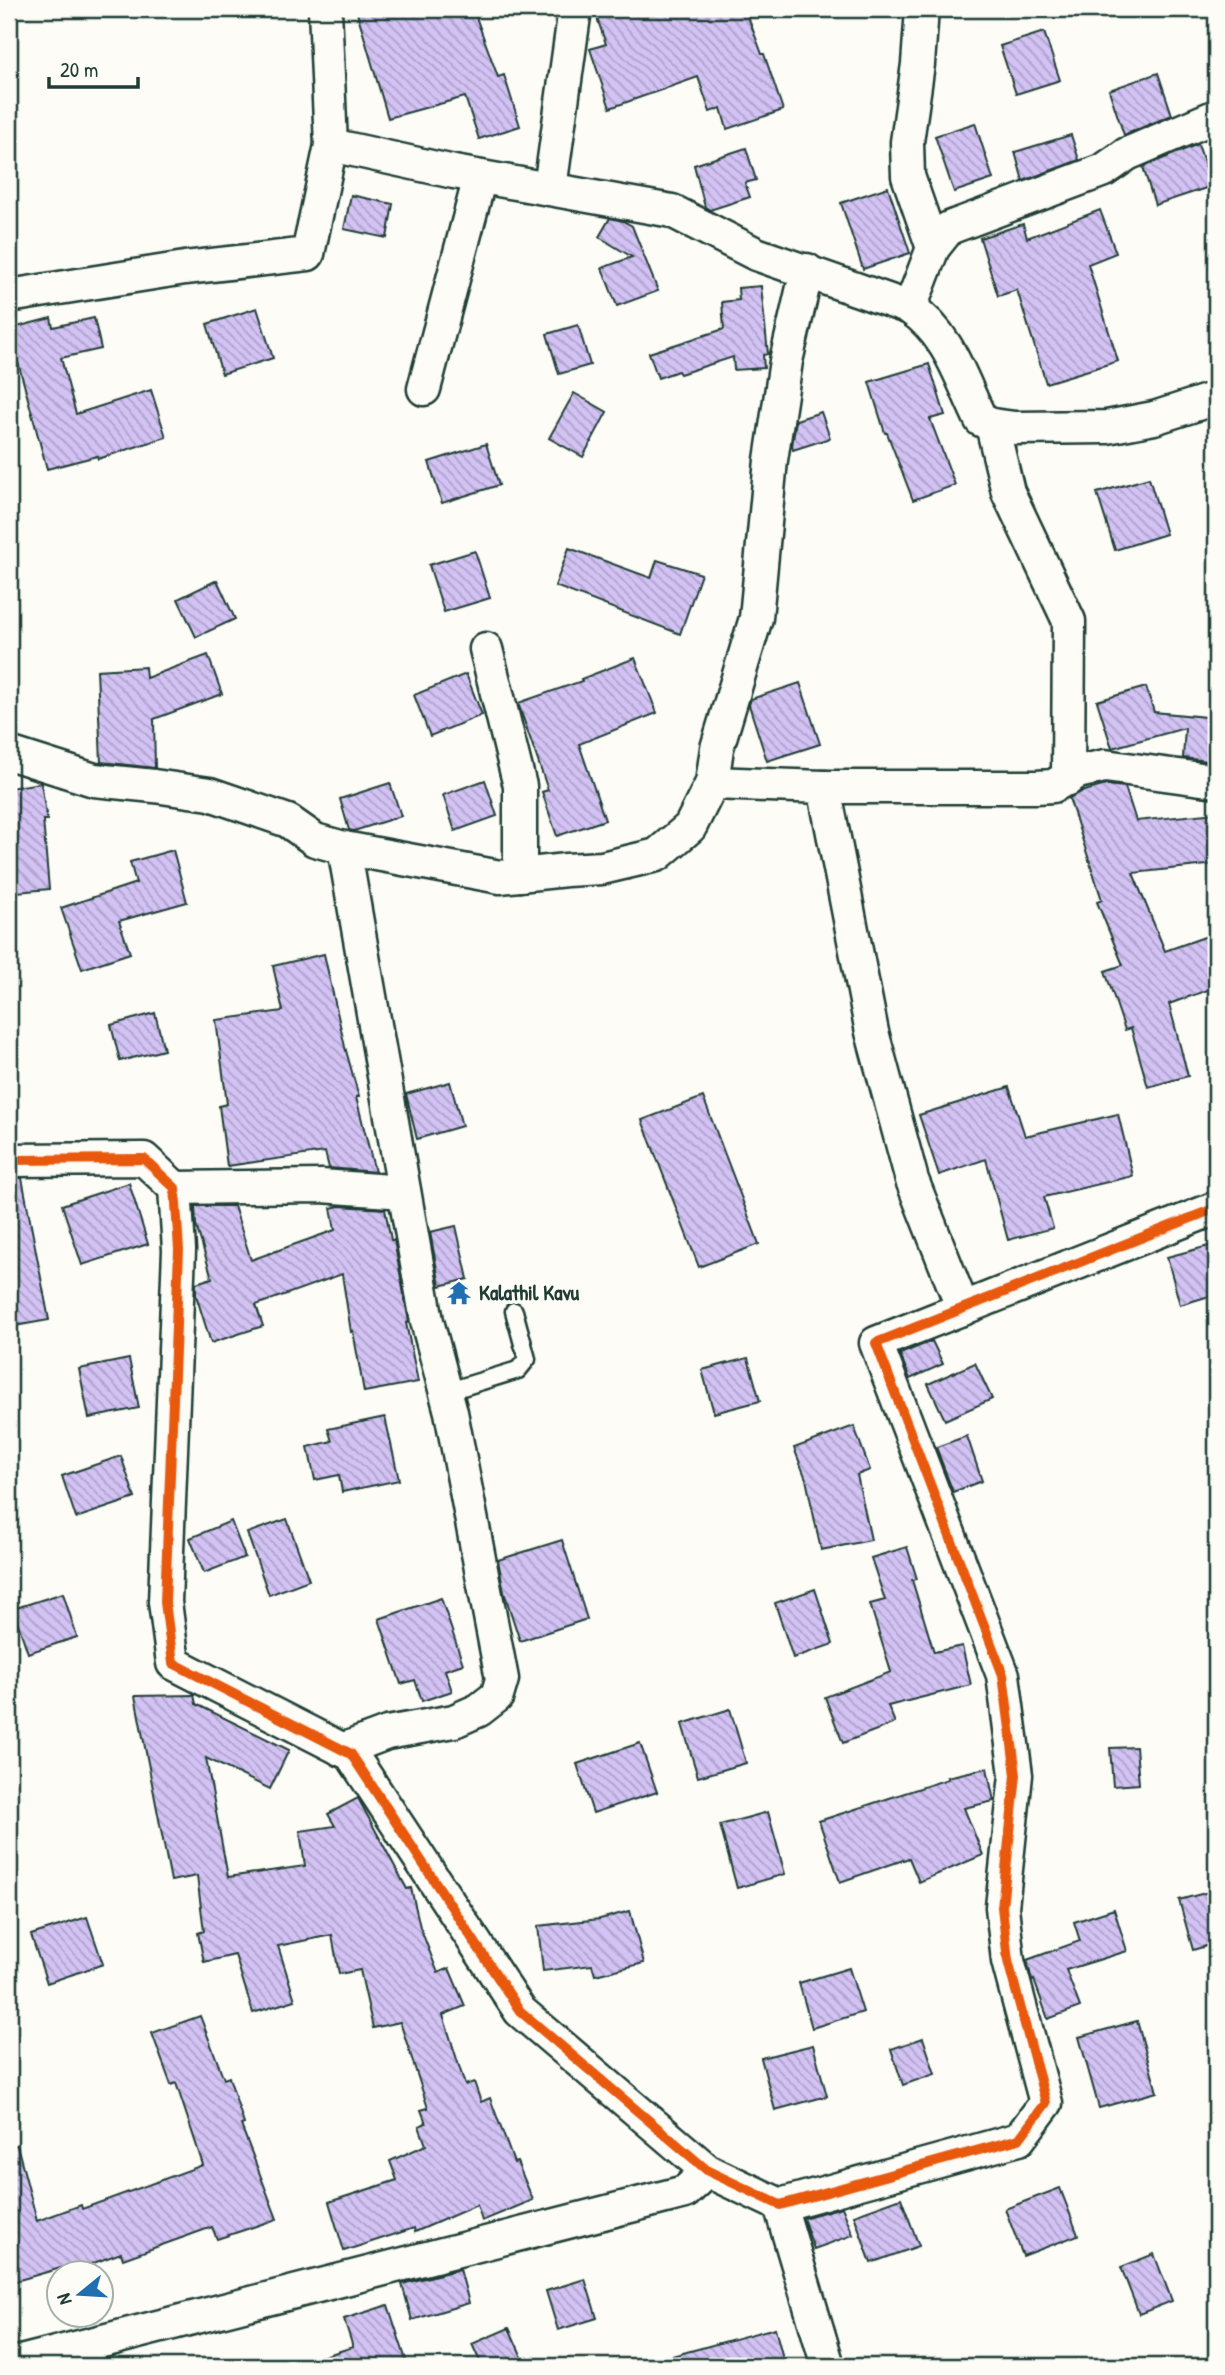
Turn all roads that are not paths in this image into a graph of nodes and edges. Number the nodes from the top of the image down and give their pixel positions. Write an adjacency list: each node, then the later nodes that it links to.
1 (324, 9): 5 (street)
2 (575, 9): 7 (street)
3 (922, 9): 8 (street)
4 (1216, 116): 8 (street)
5 (331, 145): 6 (street); 10 (street)
6 (480, 177): 7 (street); 12 (street)
7 (550, 188): 9 (street)
8 (933, 248): 11 (street)
9 (807, 270): 11 (street); 19 (street)
10 (9, 296)
11 (910, 308): 14 (street)
12 (424, 389)
13 (1216, 398): 14 (street)
14 (992, 425): 17 (street)
15 (486, 649): 22 (street)
16 (9, 753): 21 (street)
17 (1068, 779): 18 (street); 20 (street)
18 (1216, 781)
19 (712, 783): 20 (street); 22 (street)
20 (824, 787): 27 (street)
21 (344, 848): 22 (street); 25 (street)
22 (520, 875)
23 (9, 1160): 24 (street)
24 (175, 1188): 25 (street); 30 (street)
25 (404, 1192): 29 (street)
26 (1216, 1208): 27 (street)
27 (963, 1309): 32 (street)
28 (514, 1311): 29 (lane)
29 (446, 1392): 30 (street)
30 (342, 1750): 31 (street)
31 (708, 2171): 32 (street); 33 (street)
32 (780, 2205): 34 (street)
33 (9, 2365)
34 (828, 2366)

